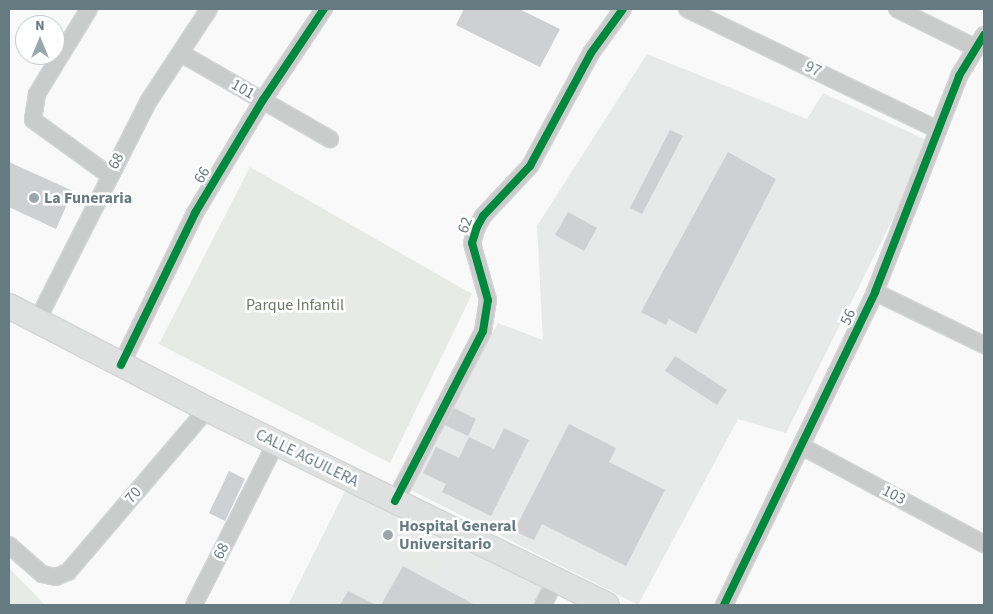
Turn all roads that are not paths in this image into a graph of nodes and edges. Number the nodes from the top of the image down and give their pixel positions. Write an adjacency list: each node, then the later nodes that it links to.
1 (89, 9): 12 (street)
2 (209, 9): 8 (street, 68)
3 (324, 9): 9 (street, 66)
4 (623, 9): 21 (street, 62)
5 (687, 9): 10 (street, 97)
6 (897, 9): 7 (street)
7 (980, 41): 10 (street, 56)
8 (182, 54): 9 (street, 101); 12 (street, 68)
9 (263, 100): 11 (street, 101); 17 (street, 66)
10 (938, 130): 13 (street, 56)
11 (330, 139)
12 (109, 175): 15 (street, 68)
13 (875, 292): 16 (street); 20 (street, 56)
14 (9, 306): 15 (main road, CALLE AGUILERA)
15 (37, 321): 17 (main road, CALLE AGUILERA)
16 (984, 345)
17 (121, 365): 18 (main road, CALLE AGUILERA)
18 (207, 409): 19 (main road, CALLE AGUILERA); 23 (street, 70)
19 (276, 442): 21 (main road, CALLE AGUILERA); 25 (street, 68)
20 (803, 447): 22 (street, 103); 28 (street, 56)
21 (395, 501): 24 (main road, CALLE AGUILERA)
22 (984, 544)
23 (9, 545)
24 (556, 580): 26 (street); 27 (main road, CALLE AGUILERA)
25 (194, 605)
26 (543, 605)
27 (607, 605)
28 (724, 605)

